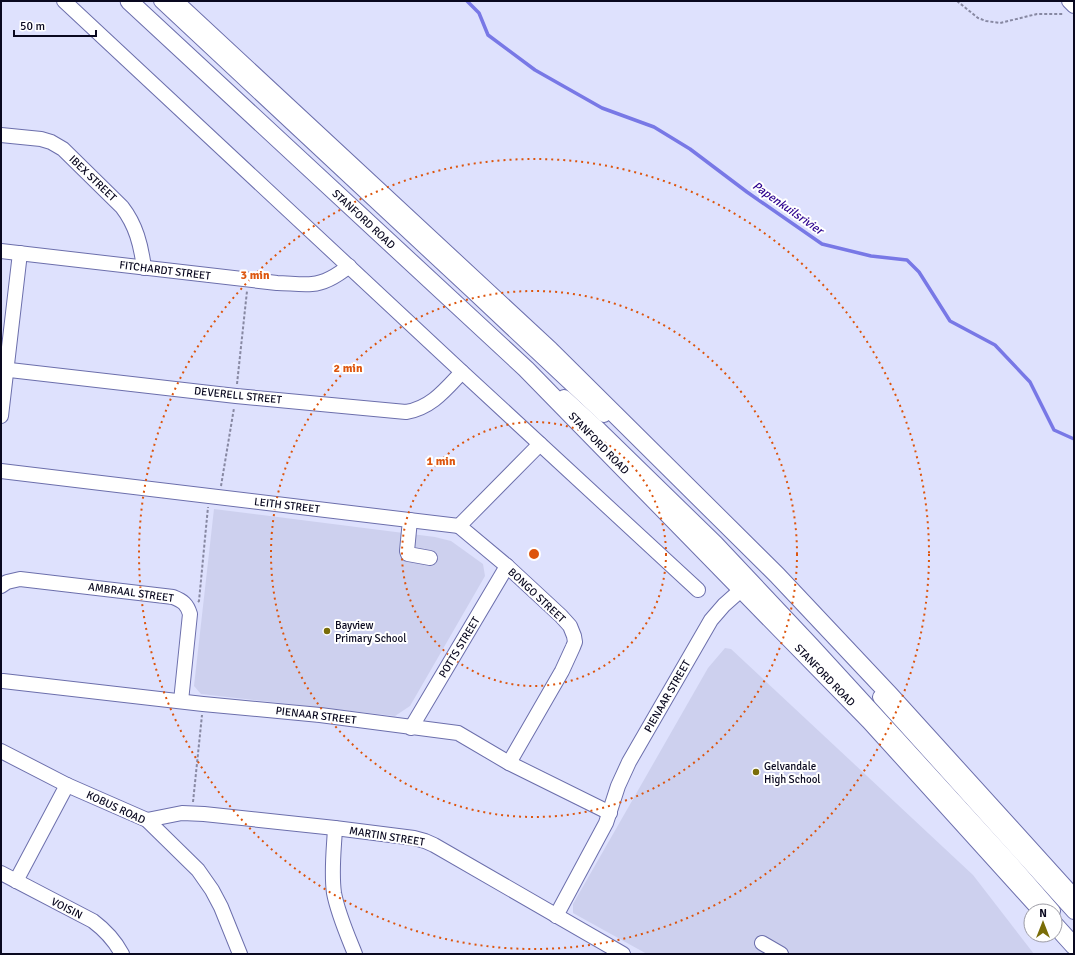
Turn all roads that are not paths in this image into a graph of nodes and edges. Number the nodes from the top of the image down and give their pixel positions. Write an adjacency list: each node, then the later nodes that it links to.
1 (64, 1): 9 (street)
2 (129, 1): 21 (main road, STANFORD ROAD)
3 (139, 1): 36 (street)
4 (161, 1): 37 (street)
5 (174, 1): 34 (main road)
6 (1, 135): 10 (street, IBEX STREET)
7 (1, 251): 8 (street, FITCHARDT STREET)
8 (20, 253): 10 (street, FITCHARDT STREET); 11 (street)
9 (349, 266): 10 (street, FITCHARDT STREET); 12 (street)
10 (144, 268)
11 (4, 369): 12 (street, DEVERELL STREET); 13 (street)
12 (462, 372): 14 (street)
13 (1, 416)
14 (540, 444): 17 (street); 22 (street)
15 (1, 471): 16 (street, LEITH STREET)
16 (410, 520): 17 (street, LEITH STREET); 18 (street)
17 (459, 526): 19 (street, BONGO STREET)
18 (430, 558)
19 (507, 566): 25 (street, POTTS STREET); 27 (street, BONGO STREET)
20 (1, 586): 24 (street, AMBRAAL STREET)
21 (742, 589): 29 (street, PIENAAR STREET); 35 (main road, STANFORD ROAD)
22 (698, 590)
23 (2, 680): 24 (street, PIENAAR STREET)
24 (180, 701): 25 (street, PIENAAR STREET)
25 (411, 728): 27 (street, PIENAAR STREET)
26 (1, 751): 28 (street, KOBUS ROAD)
27 (509, 763): 29 (street, PIENAAR STREET)
28 (68, 785): 30 (street, KOBUS ROAD); 33 (street)
29 (610, 813): 38 (street, PIENAAR STREET)
30 (147, 820): 31 (street, MARTIN STREET); 45 (street, KOBUS ROAD)
31 (335, 828): 38 (street, MARTIN STREET); 46 (street)
32 (1, 873): 33 (street, VOISIN)
33 (16, 882): 44 (street, VOISIN)
34 (1074, 898)
35 (1035, 903)
36 (1046, 903)
37 (1074, 912)
38 (556, 916): 47 (street, MARTIN STREET)
39 (1063, 922): 41 (street)
40 (1063, 934): 43 (main road)
41 (1074, 934)
42 (762, 943): 48 (street)
43 (1074, 946)
44 (122, 954)
45 (240, 954)
46 (355, 954)
47 (623, 954)
48 (781, 954)

